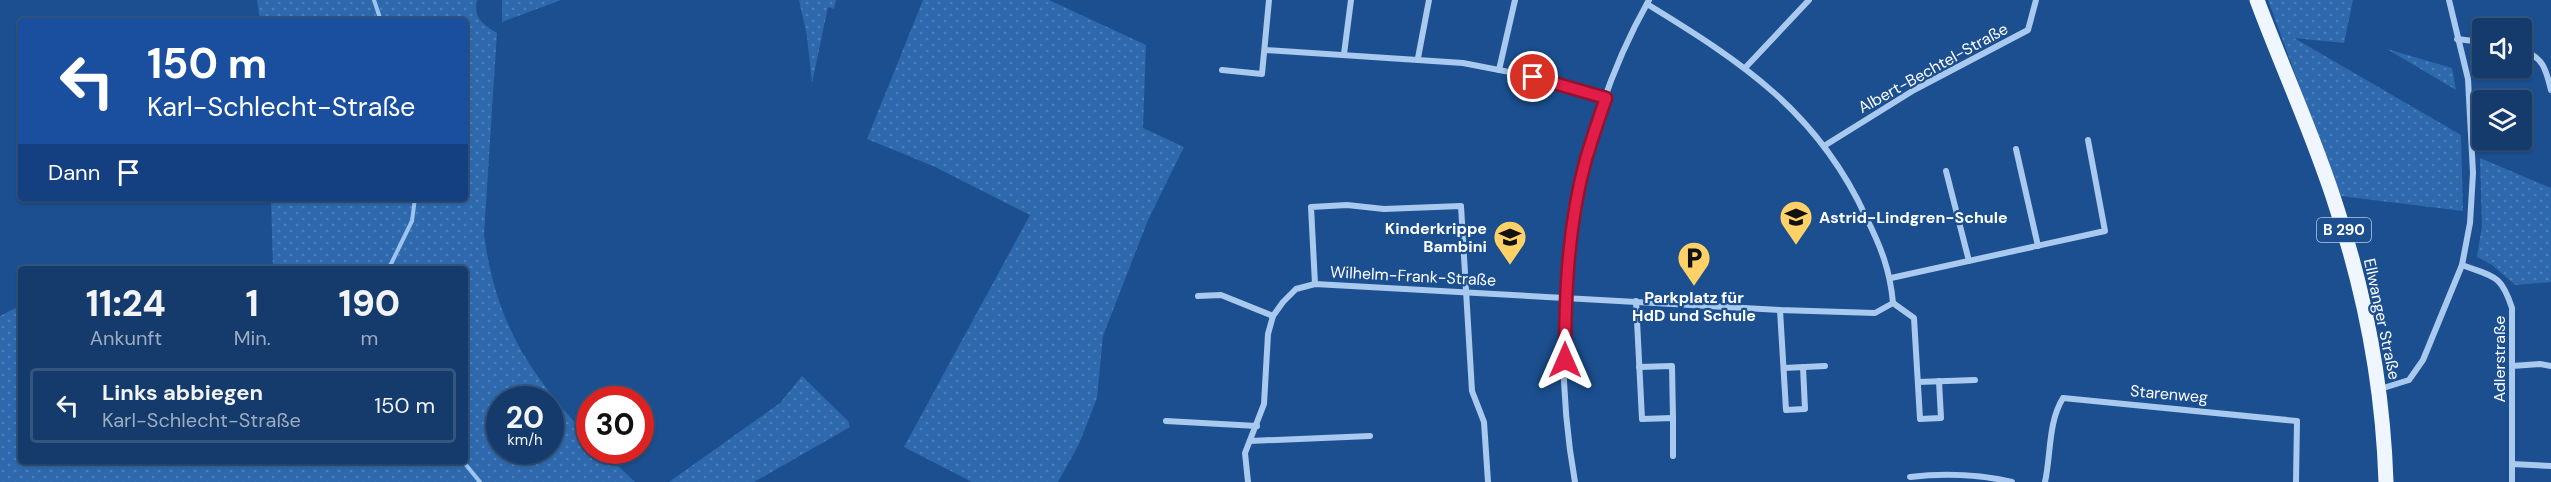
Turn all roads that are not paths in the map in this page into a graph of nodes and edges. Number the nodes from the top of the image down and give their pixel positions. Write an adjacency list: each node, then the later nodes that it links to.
1 (1269, 0): 12 (street)
2 (1351, 0): 13 (street)
3 (1429, 0): 15 (street)
4 (1515, 0): 18 (street)
5 (1809, 0): 16 (street)
6 (2036, 0): 22 (street, Albert-Bechtel-Straße)
7 (2257, 0): 46 (main road, Ellwanger Straße / B 290)
8 (2449, 0): 10 (street)
9 (1648, 2): 16 (street); 20 (street)
10 (2457, 39): 11 (street); 27 (street)
11 (2472, 41)
12 (1265, 50): 13 (street); 17 (street)
13 (1344, 54): 15 (street)
14 (2532, 54): 19 (street)
15 (1418, 58): 18 (street)
16 (1745, 68): 22 (street)
17 (1222, 70)
18 (1499, 70): 20 (street)
19 (2551, 90)
20 (1606, 98): 32 (street)
21 (2088, 140): 25 (street)
22 (1824, 147): 28 (street)
23 (2016, 149): 25 (street)
24 (1946, 171): 26 (street)
25 (2038, 246): 26 (street)
26 (1969, 261): 28 (street)
27 (2462, 265): 38 (street, Adlerstraße); 46 (street)
28 (1891, 278): 34 (street)
29 (1315, 284): 30 (street, Wilhelm-Frank-Straße); 30 (street); 36 (street, Wilhelm-Frank-Straße)
30 (1466, 293): 32 (street, Wilhelm-Frank-Straße); 58 (street)
31 (1198, 296): 36 (street)
32 (1565, 297): 33 (street, Wilhelm-Frank-Straße); 59 (street)
33 (1636, 301): 35 (street, Wilhelm-Frank-Straße); 40 (street)
34 (1893, 303): 35 (street, Wilhelm-Frank-Straße); 45 (street)
35 (1780, 310): 42 (street)
36 (1273, 316): 49 (street, Wilhelm-Frank-Straße)
37 (1825, 366): 41 (street)
38 (2512, 366): 39 (street); 53 (street, Adlerstraße)
39 (2551, 366)
40 (1639, 367): 47 (street); 47 (street)
41 (1803, 367): 42 (street); 42 (street)
42 (1784, 368)
43 (1976, 380): 44 (street)
44 (1939, 381): 45 (street); 45 (street)
45 (1918, 382)
46 (2379, 389): 63 (main road, Ellwanger Straße / B 290)
47 (1673, 418): 52 (street)
48 (1167, 421): 49 (street)
49 (1257, 426): 51 (street, Wilhelm-Frank-Straße)
50 (1370, 436): 51 (street)
51 (1251, 441): 57 (street, Wilhelm-Frank-Straße)
52 (1673, 456)
53 (2511, 464): 54 (street); 64 (street, Adlerstraße)
54 (2551, 466)
55 (1910, 477): 56 (street)
56 (1988, 479): 60 (street)
57 (1248, 482)
58 (1488, 482)
59 (1575, 482)
60 (2012, 482)
61 (2044, 482): 62 (street, Starenweg)
62 (2296, 482)
63 (2386, 482)
64 (2512, 482)

